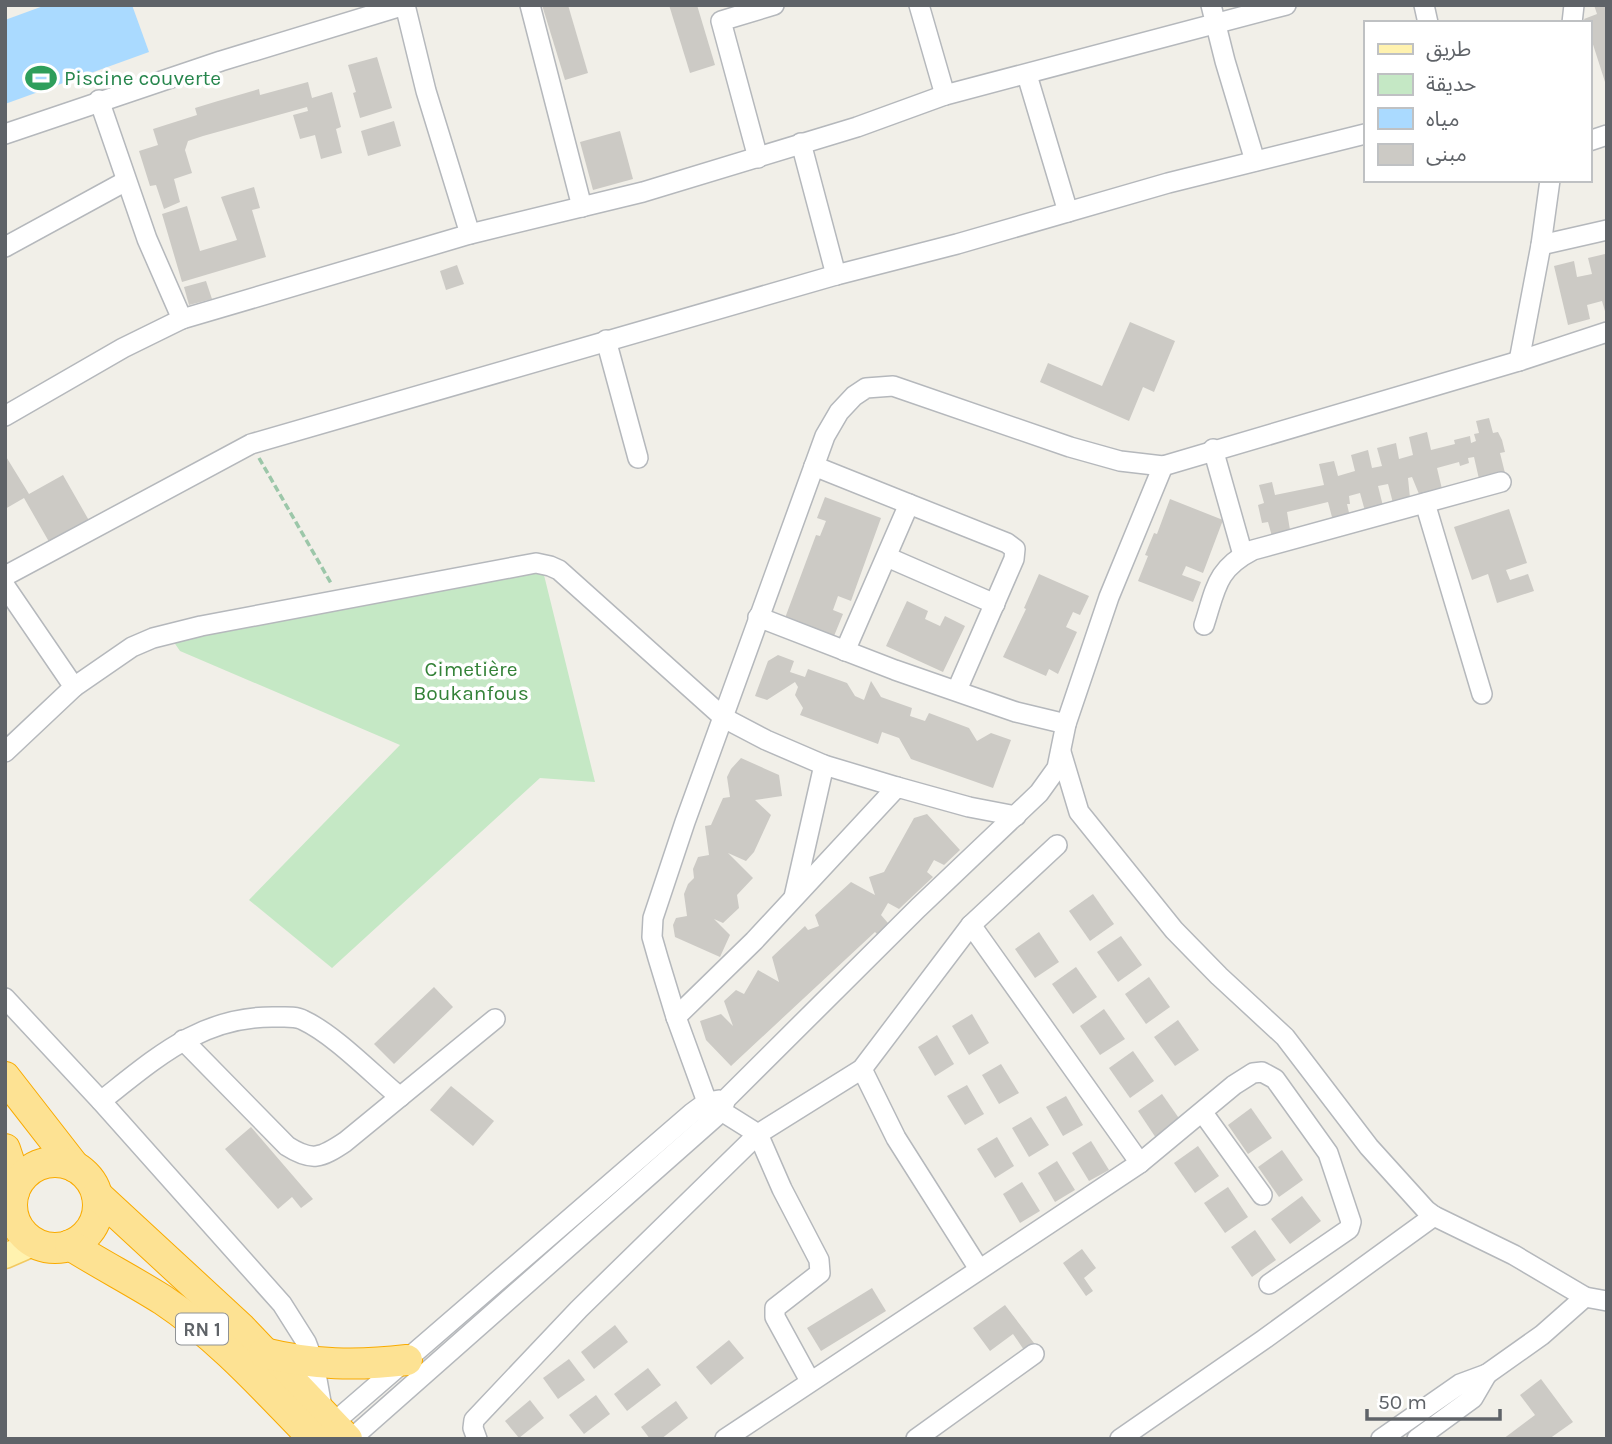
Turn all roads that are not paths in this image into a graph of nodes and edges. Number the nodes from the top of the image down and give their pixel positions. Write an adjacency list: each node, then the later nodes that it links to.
1 (530, 5): 17 (street)
2 (774, 5): 5 (street)
3 (919, 5): 8 (street)
4 (1286, 5): 6 (street)
5 (719, 13): 13 (street)
6 (1213, 14): 7 (street); 14 (street)
7 (1027, 75): 8 (street); 18 (street)
8 (945, 96): 12 (street)
9 (99, 100): 10 (street); 15 (street); 20 (street)
10 (5, 134)
11 (1364, 134): 14 (street)
12 (801, 143): 13 (street); 23 (street)
13 (758, 158): 17 (street)
14 (1255, 162): 18 (street)
15 (125, 181): 22 (street); 24 (street)
16 (1550, 182): 21 (street)
17 (582, 207): 20 (street)
18 (1068, 212): 23 (street)
19 (1607, 230): 21 (street)
20 (470, 234): 24 (street)
21 (1541, 245): 27 (street)
22 (5, 247)
23 (836, 275): 26 (street)
24 (182, 319): 28 (street)
25 (1607, 332): 27 (street)
26 (606, 340): 30 (street); 38 (street)
27 (1519, 361): 29 (street)
28 (5, 416)
29 (1213, 449): 32 (street); 36 (street)
30 (638, 458)
31 (814, 466): 32 (street); 35 (street); 41 (street)
32 (1163, 466): 48 (street)
33 (1501, 482): 34 (street)
34 (1425, 503): 36 (street); 46 (street)
35 (909, 504): 37 (street); 40 (street)
36 (1243, 555): 42 (street)
37 (887, 557): 40 (street); 43 (street)
38 (5, 576)
39 (5, 586): 44 (street)
40 (995, 604): 45 (street)
41 (758, 617): 43 (street); 47 (street)
42 (1204, 625)
43 (845, 651): 45 (street)
44 (74, 687): 47 (street); 49 (street)
45 (957, 690): 48 (street)
46 (1482, 694)
47 (724, 718): 51 (street); 58 (street)
48 (1066, 724): 50 (street)
49 (5, 752)
50 (1061, 752): 53 (street); 74 (street)
51 (824, 765): 52 (street); 55 (street)
52 (897, 787): 53 (street); 55 (street)
53 (1016, 816): 65 (street)
54 (1057, 845): 56 (street)
55 (794, 898): 58 (street)
56 (971, 925): 61 (street); 69 (street)
57 (5, 998): 64 (street)
58 (676, 1017): 65 (street)
59 (495, 1018): 63 (street)
60 (183, 1040): 63 (street); 63 (street); 64 (street)
61 (862, 1069): 67 (street); 78 (street)
62 (5, 1077): 70 (highway)
63 (400, 1097)
64 (101, 1101): 85 (street)
65 (718, 1104): 67 (street); 84 (street); 88 (street)
66 (1203, 1112): 69 (street); 72 (street); 79 (street)
67 (758, 1134): 87 (street); 89 (street)
68 (5, 1149): 73 (highway)
69 (1140, 1163): 78 (street)
70 (75, 1167): 71 (highway); 73 (highway)
71 (97, 1195): 76 (highway); 82 (highway, RN 1)
72 (1262, 1195)
73 (11, 1197): 75 (highway)
74 (1434, 1216): 80 (street); 92 (street)
75 (35, 1242): 76 (highway); 77 (main road)
76 (69, 1245): 88 (highway, RN 1)
77 (5, 1255)
78 (979, 1269): 87 (street)
79 (1269, 1284)
80 (1585, 1297): 81 (street); 86 (street)
81 (1607, 1301)
82 (264, 1353): 85 (highway); 88 (highway, RN 1)
83 (1034, 1354): 91 (street)
84 (407, 1360): 85 (highway); 88 (street)
85 (314, 1363): 88 (street)
86 (1487, 1374): 93 (street); 94 (street)
87 (810, 1381): 90 (street)
88 (333, 1431)
89 (477, 1439)
90 (725, 1439)
91 (916, 1439)
92 (1120, 1439)
93 (1381, 1439)
94 (1417, 1439)

